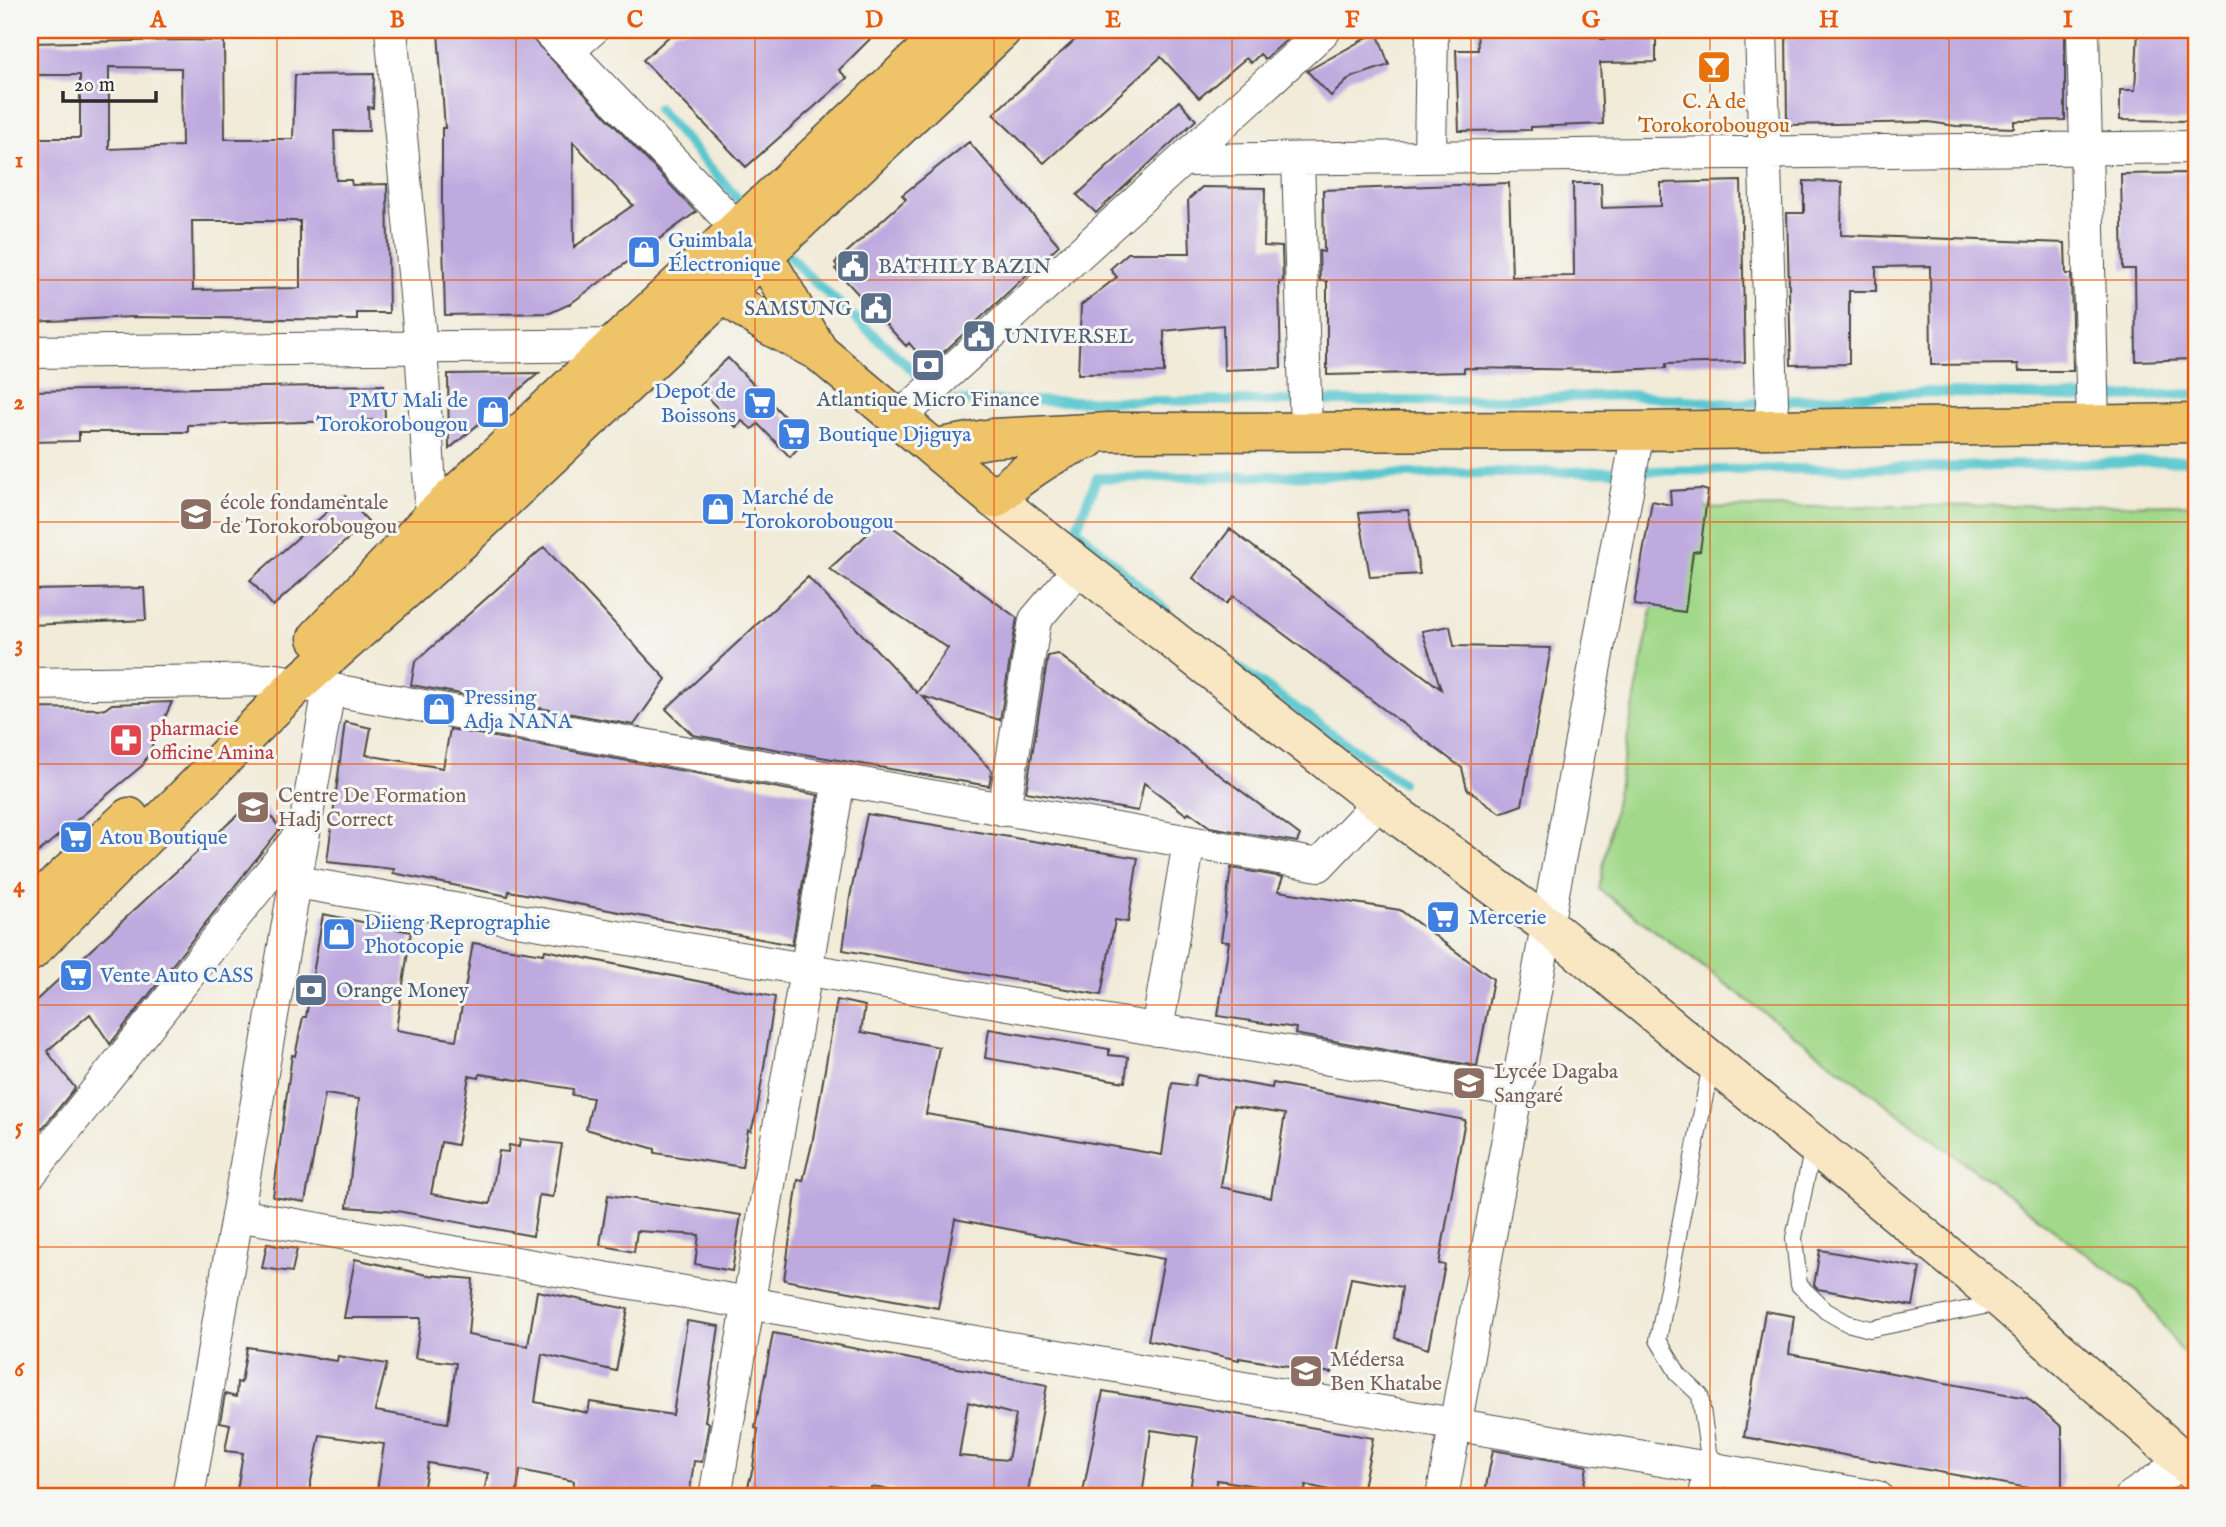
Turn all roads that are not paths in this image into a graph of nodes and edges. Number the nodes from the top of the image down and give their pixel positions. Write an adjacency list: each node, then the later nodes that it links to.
1 (391, 30): 19 (street)
2 (592, 30): 9 (street)
3 (948, 30): 16 (main road)
4 (1002, 30): 16 (main road)
5 (1325, 30): 15 (street)
6 (1432, 30): 13 (street)
7 (1761, 30): 12 (street)
8 (2083, 30): 11 (street)
9 (558, 41): 16 (street)
10 (2196, 147): 11 (street)
11 (2086, 148): 12 (street); 24 (street)
12 (1764, 152): 13 (street); 25 (street)
13 (1430, 156): 14 (street)
14 (1298, 159): 15 (street); 28 (street)
15 (1183, 160): 22 (street)
16 (751, 242): 17 (main road); 21 (main road)
17 (707, 284): 18 (main road); 21 (main road); 34 (main road)
18 (616, 345): 19 (street); 31 (main road)
19 (421, 348): 20 (street); 31 (street)
20 (30, 352)
21 (819, 352): 22 (main road)
22 (898, 419): 29 (main road)
23 (2196, 423): 24 (main road)
24 (2093, 425): 25 (main road)
25 (1770, 429): 26 (main road)
26 (1638, 431): 28 (main road); 42 (street)
27 (1108, 432): 28 (main road); 29 (main road); 30 (main road)
28 (1306, 432)
29 (935, 448): 30 (main road)
30 (994, 499): 32 (main road)
31 (432, 517): 34 (main road)
32 (1080, 567): 36 (main road); 37 (street)
33 (30, 684): 34 (street)
34 (301, 685): 35 (street); 38 (street); 41 (main road); 43 (main road)
35 (839, 780): 37 (street); 44 (street)
36 (1379, 803): 39 (street); 42 (main road)
37 (1004, 810): 39 (street)
38 (305, 829): 40 (street); 49 (street)
39 (1189, 842): 45 (street)
40 (296, 882): 44 (street); 50 (street)
41 (30, 909)
42 (1547, 925): 46 (main road); 47 (street)
43 (30, 952)
44 (806, 970): 45 (street); 51 (street)
45 (1157, 1030): 47 (street)
46 (1712, 1064): 48 (main road); 55 (lane)
47 (1516, 1091): 53 (street)
48 (1813, 1146): 52 (main road); 52 (lane)
49 (30, 1174)
50 (237, 1215): 51 (street); 56 (street)
51 (749, 1302): 53 (street); 57 (street)
52 (2004, 1302): 54 (main road)
53 (1455, 1423): 55 (street); 58 (street)
54 (2192, 1463): 61 (street)
55 (1710, 1466): 59 (street); 60 (street)
56 (188, 1497)
57 (715, 1497)
58 (1441, 1497)
59 (1704, 1497)
60 (1877, 1497)
61 (2131, 1497)

